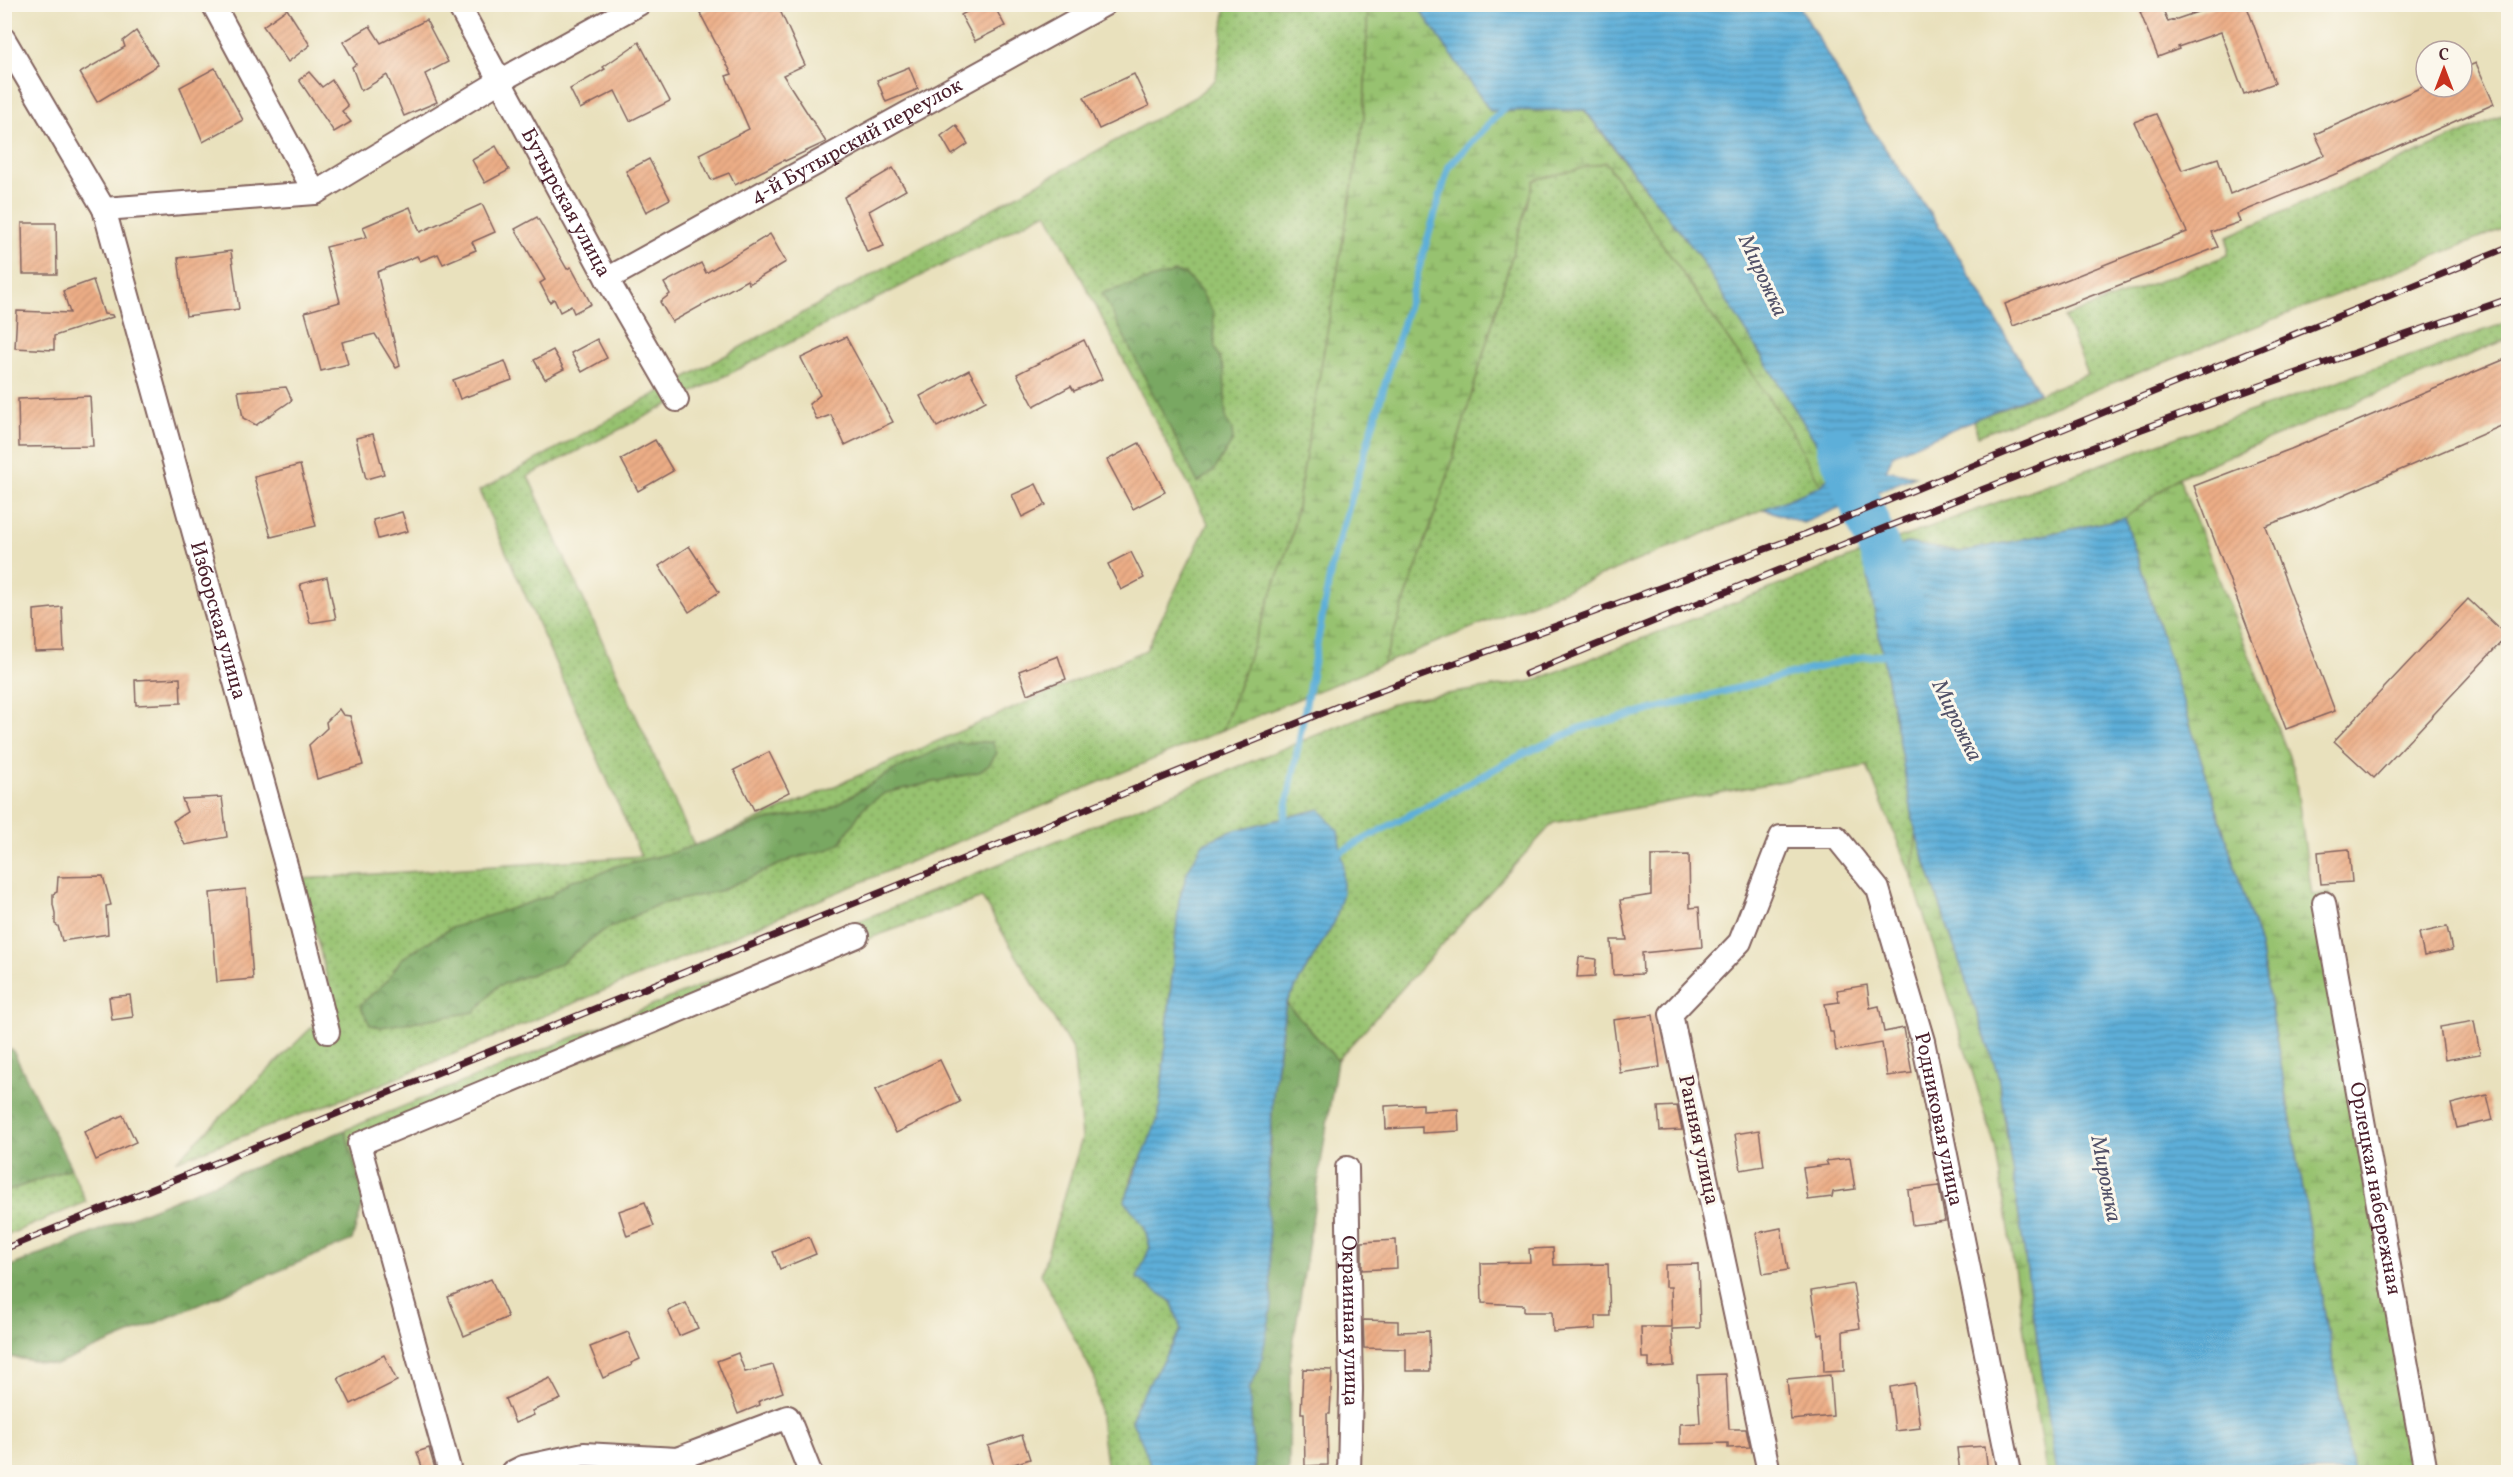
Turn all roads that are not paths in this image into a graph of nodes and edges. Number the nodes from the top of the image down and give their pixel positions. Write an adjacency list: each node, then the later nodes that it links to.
1 (213, 4): 7 (street)
2 (458, 4): 6 (street, Бутырская улица)
3 (639, 4): 6 (street)
4 (1105, 4): 9 (street, 4-й Бутырский переулок)
5 (4, 39): 8 (street, Изборская улица)
6 (500, 81): 7 (street); 9 (street, Бутырская улица)
7 (315, 193): 8 (street)
8 (104, 209): 14 (street, Изборская улица)
9 (607, 279): 10 (street, Бутырская улица)
10 (676, 400)
11 (1780, 837): 20 (street, Ранняя улица); 21 (street, Родниковая улица)
12 (2324, 903): 22 (street, Орлецкая набережная)
13 (857, 936): 16 (street)
14 (328, 1032)
15 (1347, 1168): 19 (street, Окраинная улица)
16 (450, 1473)
17 (513, 1473): 18 (street)
18 (810, 1473)
19 (1348, 1473)
20 (1769, 1473)
21 (2010, 1473)
22 (2426, 1473)

